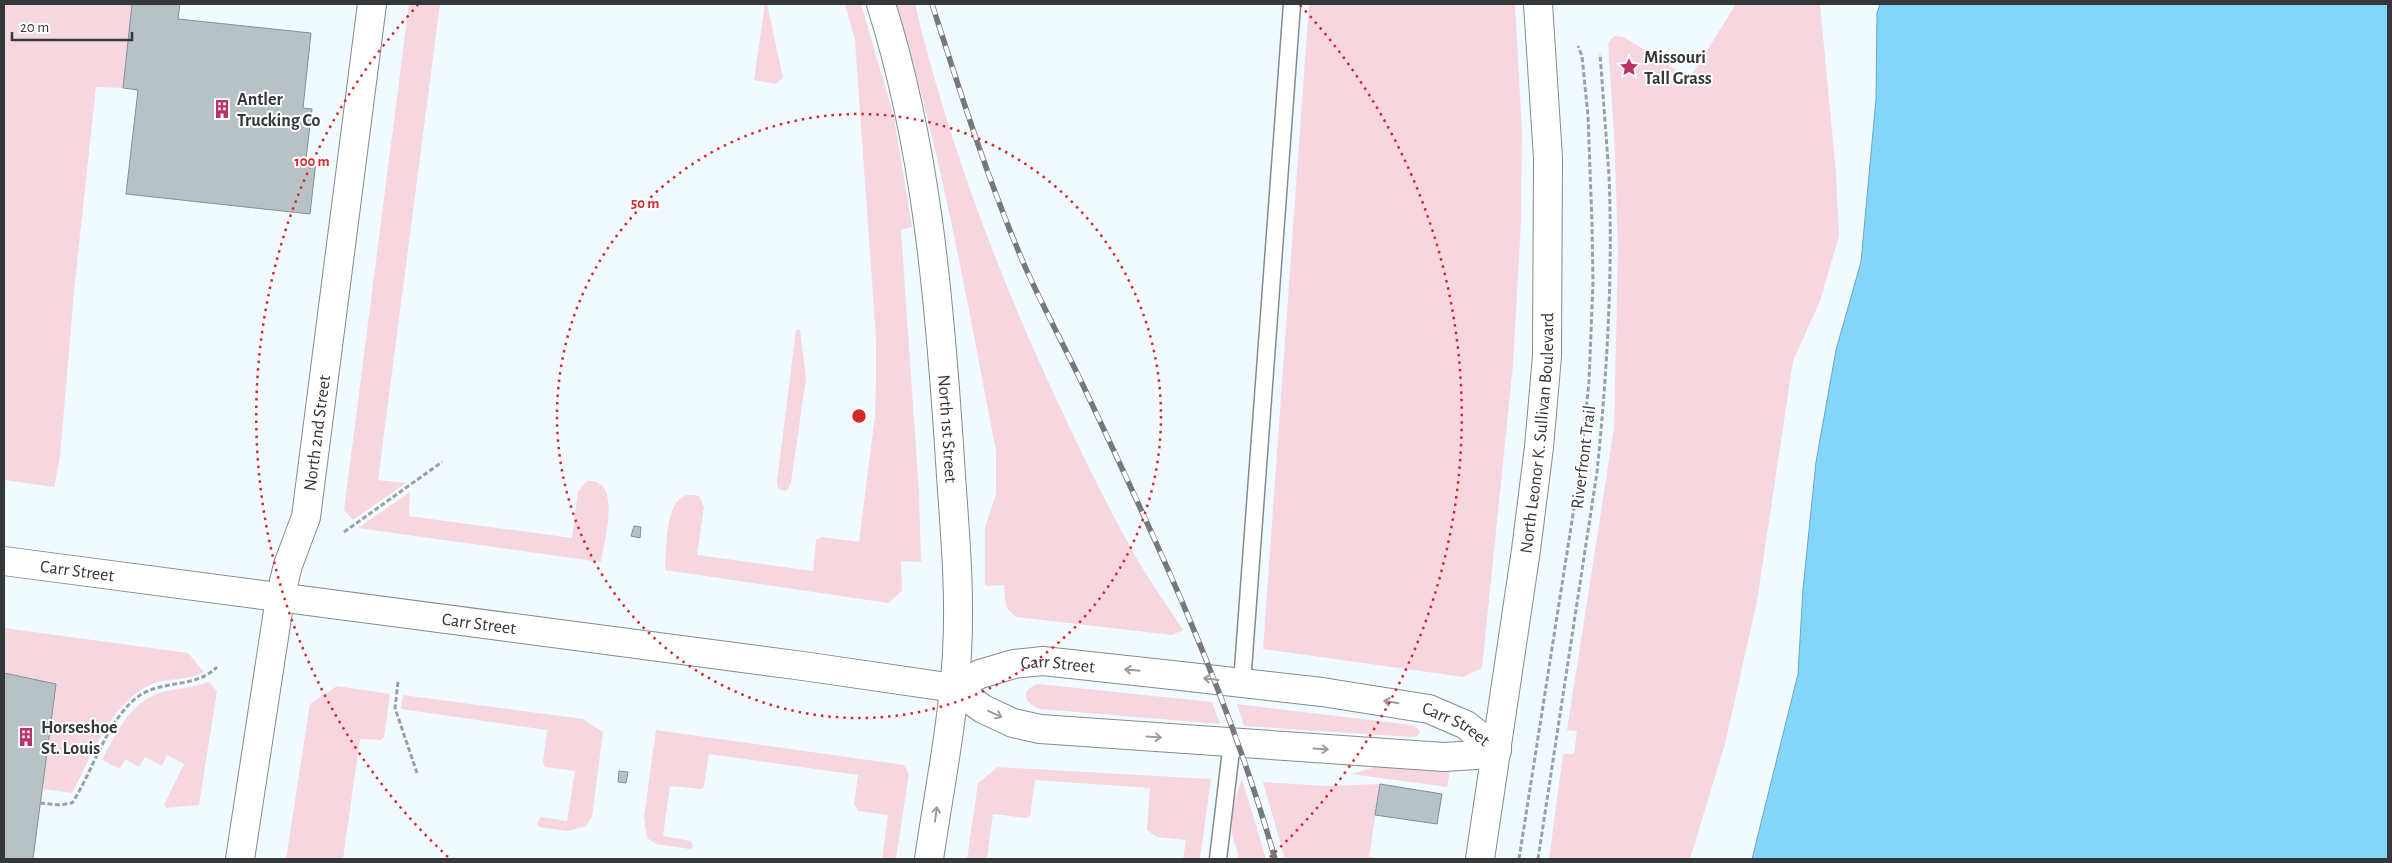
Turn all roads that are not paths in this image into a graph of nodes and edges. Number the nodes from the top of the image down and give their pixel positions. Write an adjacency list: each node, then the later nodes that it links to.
1 (372, 4): 6 (street, North 2nd Street)
2 (882, 4): 8 (street, North 1st Street)
3 (1292, 4): 7 (lane)
4 (1538, 4): 10 (street, North Leonor K. Sullivan Boulevard)
5 (4, 560): 6 (street, Carr Street)
6 (280, 598): 8 (street, Carr Street); 11 (street, North 2nd Street)
7 (1242, 683): 8 (street, Carr Street, one-way to 8); 10 (street, Carr Street, one-way to 7)
8 (954, 688): 9 (street, Carr Street, one-way to 9); 12 (street, North 1st Street, one-way to 8)
9 (1232, 742): 10 (street, Carr Street, one-way to 10); 13 (lane)
10 (1497, 750): 14 (street, North Leonor K. Sullivan Boulevard)
11 (240, 859)
12 (929, 859)
13 (1218, 859)
14 (1480, 859)

